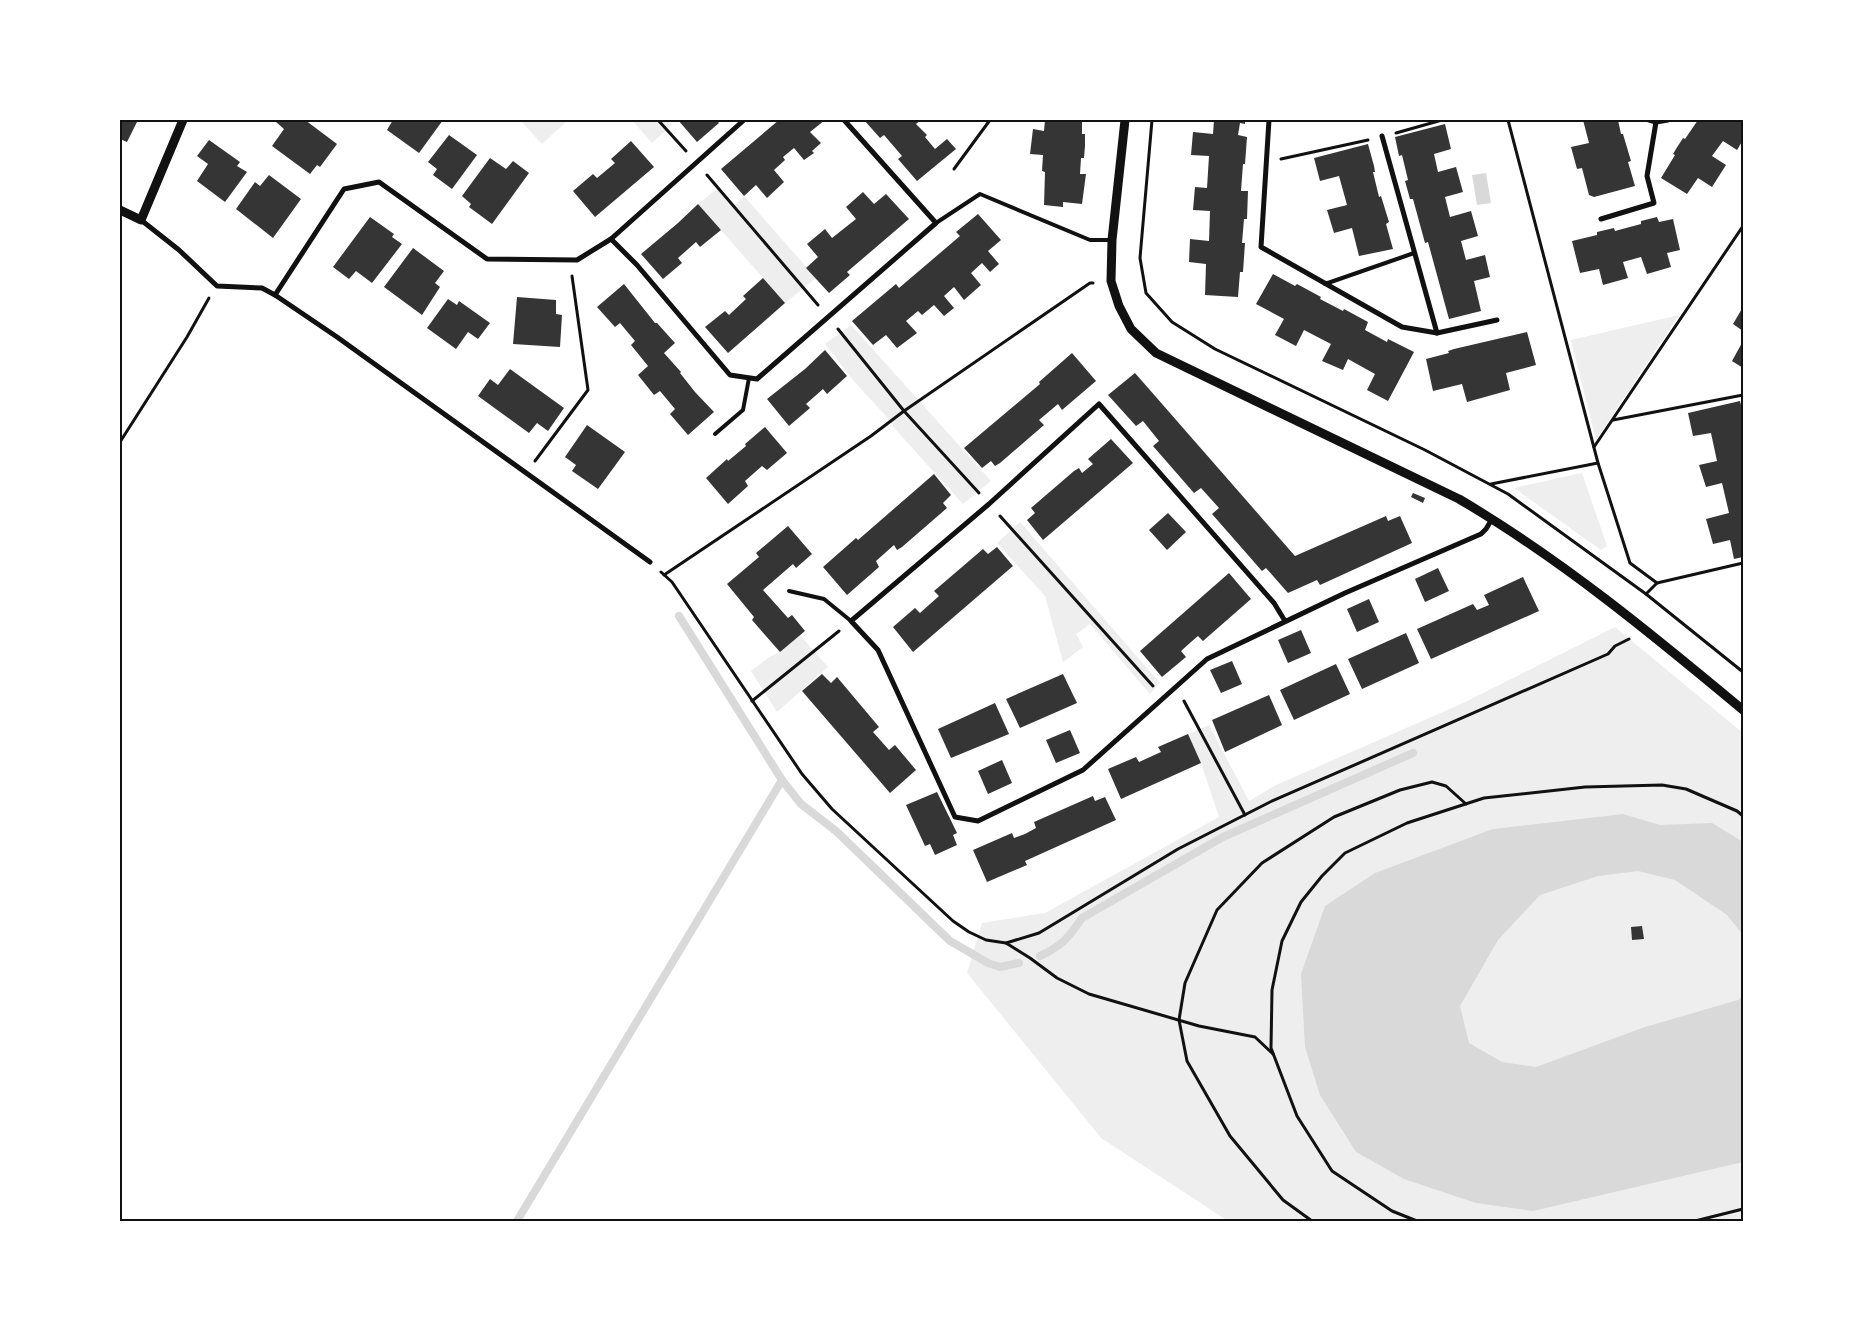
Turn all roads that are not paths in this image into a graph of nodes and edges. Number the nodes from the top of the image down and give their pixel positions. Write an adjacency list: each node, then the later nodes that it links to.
1 (183, 120): 12 (street)
2 (744, 120): 14 (street)
3 (844, 120): 13 (street)
4 (1125, 120): 15 (street)
5 (1269, 120): 17 (street)
6 (1649, 120): 8 (street)
7 (1668, 120): 8 (street)
8 (1656, 122): 11 (street)
9 (1382, 136): 16 (street)
10 (120, 210): 12 (street)
11 (1601, 219)
12 (141, 220): 18 (street)
13 (936, 224): 15 (lane); 21 (street)
14 (611, 238): 18 (street); 21 (street)
15 (1112, 240): 23 (street)
16 (1414, 253): 17 (lane); 20 (street)
17 (1326, 284): 20 (street)
18 (275, 295): 24 (street)
19 (1497, 320): 20 (street)
20 (1437, 333)
21 (749, 378): 22 (lane)
22 (715, 434)
23 (1492, 519): 26 (street); 28 (street)
24 (650, 562)
25 (789, 591): 27 (lane)
26 (1286, 620): 27 (street); 27 (street)
27 (851, 621)
28 (1743, 710)

